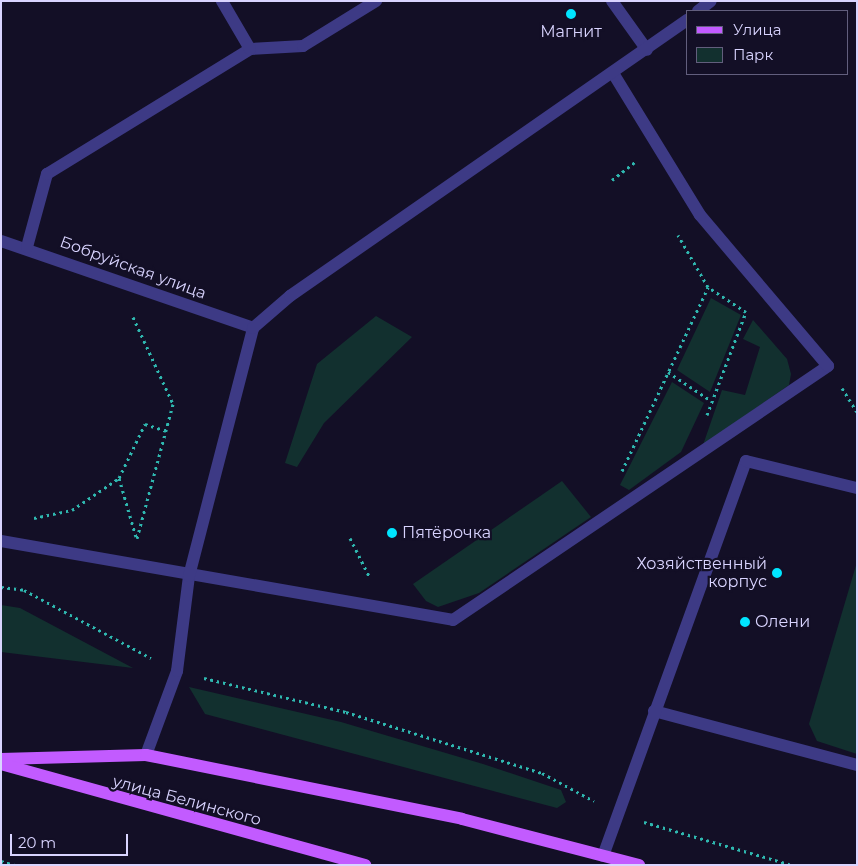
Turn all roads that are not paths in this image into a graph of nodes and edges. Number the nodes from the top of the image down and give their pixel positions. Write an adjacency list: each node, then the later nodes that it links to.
1 (222, 1): 7 (street)
2 (376, 1): 7 (street)
3 (612, 1): 8 (street)
4 (711, 1): 5 (street)
5 (699, 10)
6 (686, 21): 8 (street)
7 (250, 48): 11 (street)
8 (647, 50): 9 (street)
9 (613, 73): 12 (street); 15 (street)
10 (1, 242): 11 (street, Бобруйская улица)
11 (27, 247): 12 (street, Бобруйская улица)
12 (253, 328): 15 (street)
13 (857, 488): 16 (street)
14 (1, 541): 15 (street)
15 (190, 576): 17 (street)
16 (654, 711): 20 (street); 21 (street)
17 (146, 754): 18 (main road); 21 (main road)
18 (1, 759)
19 (1, 764): 22 (main road, улица Белинского)
20 (857, 765)
21 (603, 856): 23 (main road)
22 (364, 865)
23 (639, 865)

